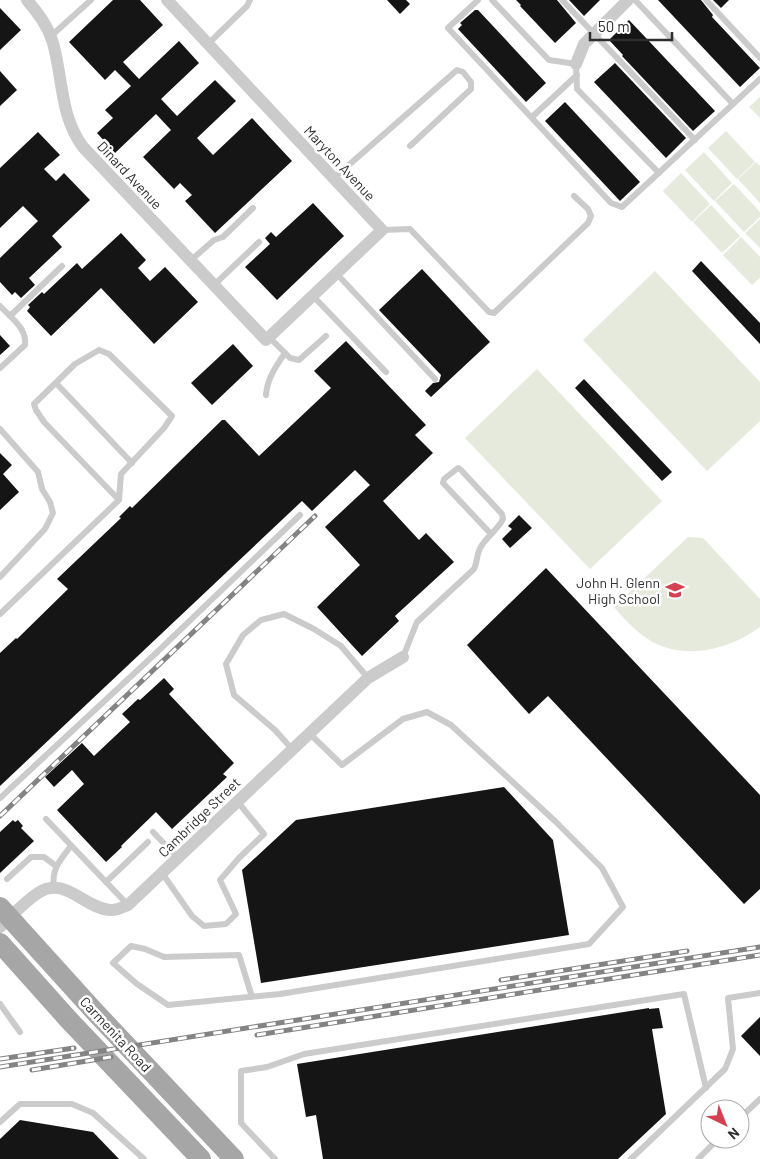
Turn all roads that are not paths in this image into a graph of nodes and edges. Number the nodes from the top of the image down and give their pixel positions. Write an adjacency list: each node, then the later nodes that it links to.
1 (27, 0): 12 (street, Dinard Avenue)
2 (91, 0): 12 (lane)
3 (167, 0): 13 (street, Maryton Avenue)
4 (250, 0): 13 (lane)
5 (478, 0): 18 (lane)
6 (492, 0): 15 (lane)
7 (562, 0): 11 (lane)
8 (628, 0): 11 (street)
9 (634, 0): 17 (lane)
10 (706, 0): 14 (lane)
11 (594, 34): 15 (street); 19 (lane)
12 (50, 36): 27 (street, Dinard Avenue)
13 (208, 44): 22 (street, Maryton Avenue)
14 (760, 58)
15 (576, 70): 18 (lane); 21 (lane)
16 (760, 79): 17 (lane)
17 (733, 104): 19 (lane)
18 (532, 117): 21 (lane)
19 (695, 140): 21 (lane)
20 (410, 146): 22 (lane)
21 (659, 173)
22 (334, 178): 25 (street, Maryton Avenue)
23 (574, 196): 25 (lane)
24 (254, 208): 27 (lane)
25 (382, 230): 29 (street)
26 (259, 242): 30 (lane)
27 (190, 261): 30 (street, Dinard Avenue)
28 (62, 266): 33 (lane)
29 (336, 273): 31 (street); 39 (lane)
30 (213, 286): 35 (street, Dinard Avenue)
31 (313, 296): 35 (street); 38 (lane)
32 (0, 306): 33 (lane)
33 (10, 316): 37 (lane)
34 (326, 336): 36 (lane)
35 (268, 338): 36 (lane)
36 (285, 353): 41 (lane)
37 (0, 368)
38 (386, 372)
39 (435, 379)
40 (56, 383): 43 (lane); 43 (lane); 44 (lane)
41 (266, 395)
42 (0, 429): 47 (lane)
43 (132, 463): 44 (lane)
44 (119, 500): 48 (lane)
45 (300, 515): 53 (lane)
46 (491, 534): 46 (lane); 49 (lane)
47 (0, 577)
48 (0, 614)
49 (403, 657): 50 (street, Cambridge Street)
50 (368, 678): 51 (street, Cambridge Street); 52 (lane)
51 (309, 733): 52 (street, Cambridge Street); 69 (lane)
52 (292, 749): 54 (street, Cambridge Street)
53 (0, 798)
54 (237, 801): 59 (street, Cambridge Street); 61 (lane)
55 (46, 819): 58 (lane)
56 (153, 832): 59 (lane)
57 (148, 842): 63 (lane)
58 (71, 846): 60 (lane); 63 (lane)
59 (178, 858): 61 (street, Cambridge Street)
60 (56, 866): 62 (lane); 64 (lane)
61 (162, 873): 65 (street, Cambridge Street)
62 (6, 879)
63 (106, 882): 65 (lane)
64 (54, 887): 65 (street); 66 (street)
65 (128, 905)
66 (3, 917): 79 (main road, Carmenita Road)
67 (0, 943): 78 (main road, Carmenita Road)
68 (760, 993): 72 (lane)
69 (252, 997): 69 (lane)
70 (0, 1004): 71 (lane)
71 (20, 1032)
72 (706, 1088): 80 (lane); 81 (lane)
73 (760, 1099): 74 (lane)
74 (750, 1108)
75 (0, 1122): 77 (lane)
76 (708, 1149): 82 (lane)
77 (144, 1159)
78 (200, 1159)
79 (234, 1159)
80 (275, 1159)
81 (631, 1159)
82 (698, 1159)

